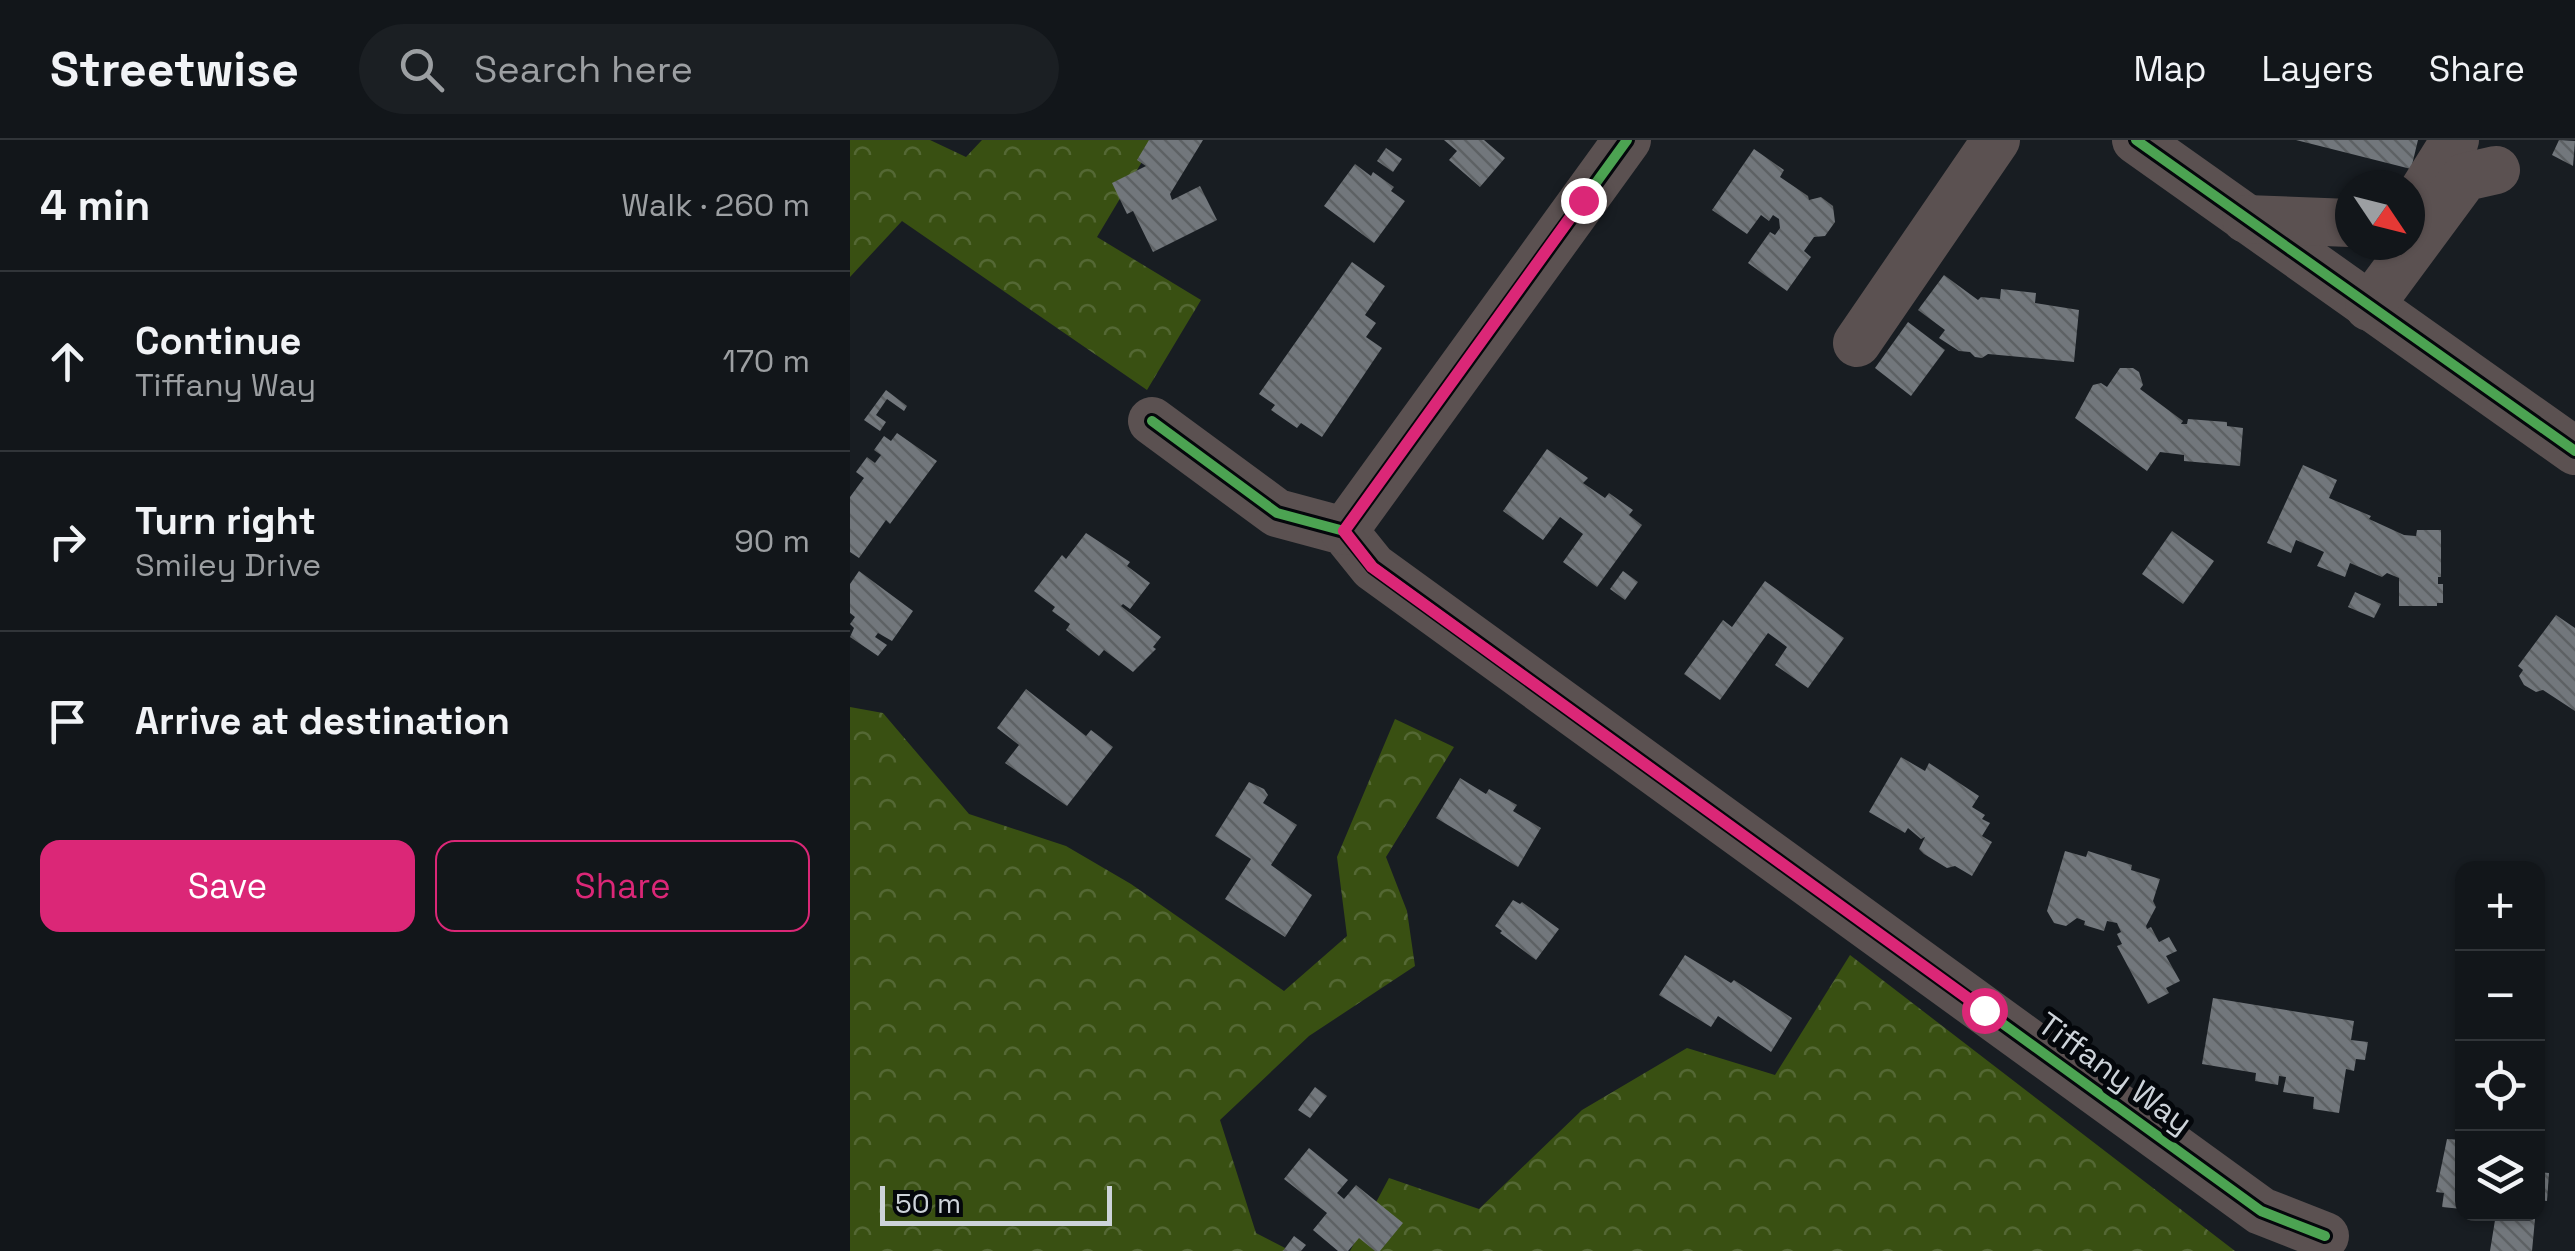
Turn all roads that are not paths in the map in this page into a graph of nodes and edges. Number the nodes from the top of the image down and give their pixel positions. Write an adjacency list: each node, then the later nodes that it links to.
1 (1626, 140): 13 (street)
2 (1996, 140): 10 (street)
3 (2136, 140): 7 (street)
4 (2454, 140): 6 (street)
5 (2496, 170): 9 (street)
6 (2425, 187)
7 (2246, 219): 8 (street); 9 (street)
8 (2335, 223)
9 (2369, 307): 12 (street)
10 (1856, 343)
11 (1152, 422): 13 (street)
12 (2575, 451)
13 (1344, 531): 14 (street, Tiffany Way)
14 (2326, 1236)

